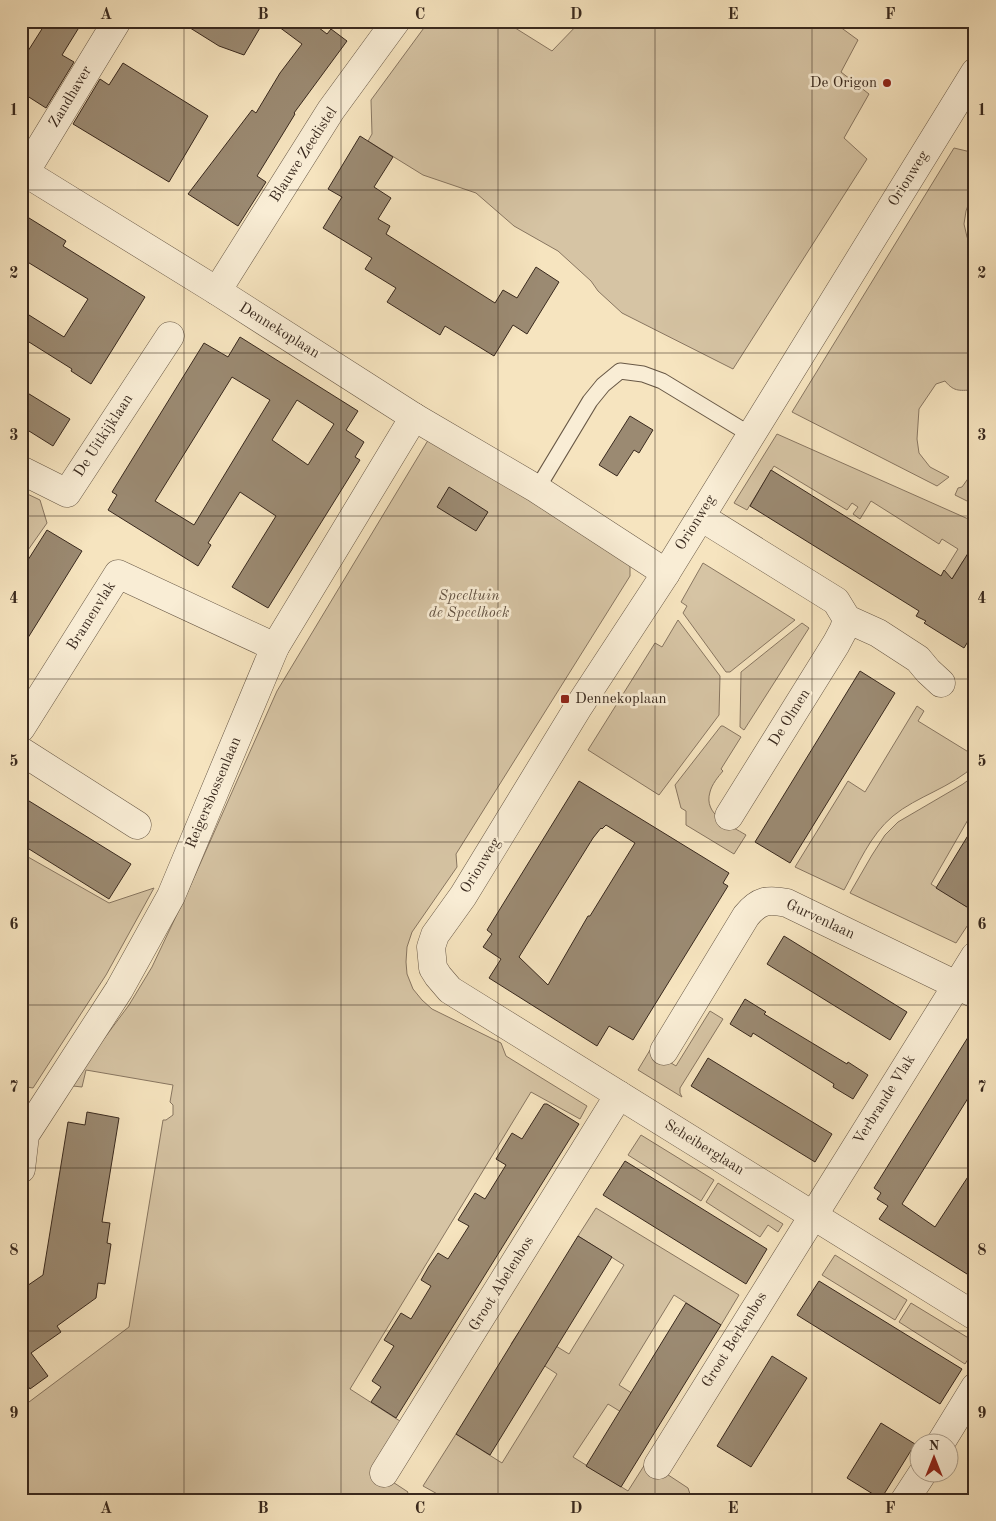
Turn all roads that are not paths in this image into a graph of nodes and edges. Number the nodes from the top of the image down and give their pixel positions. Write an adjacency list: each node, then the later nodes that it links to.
1 (117, 21): 4 (street, Zandhaver)
2 (396, 21): 5 (street, Blauwe Zeedistel)
3 (975, 72): 8 (street, Orionweg)
4 (23, 174): 5 (street, Dennekoplaan)
5 (217, 291): 7 (street, Dennekoplaan)
6 (170, 336): 9 (street, De Uitkijklaan)
7 (414, 417): 10 (street, Dennekoplaan); 14 (street, Reigersbossenlaan)
8 (751, 435): 10 (lane); 11 (street, Orionweg)
9 (21, 470)
10 (537, 489): 12 (street, Dennekoplaan)
11 (701, 517): 12 (street, Orionweg); 13 (street)
12 (666, 572): 21 (street, Orionweg)
13 (847, 619): 15 (street); 18 (street, De Olmen)
14 (275, 647): 16 (street, Bramenvlak); 25 (street, Reigersbossenlaan)
15 (942, 683)
16 (21, 728)
17 (21, 751): 19 (street)
18 (729, 816)
19 (137, 825)
20 (975, 956): 22 (street, Verbrande Vlak)
21 (438, 976): 24 (street, Scheiberglaan)
22 (966, 990): 23 (street, Gurvenlaan); 26 (street, Verbrande Vlak)
23 (664, 1051)
24 (619, 1095): 26 (street, Scheiberglaan); 31 (street, Groot Abelenbos)
25 (21, 1169)
26 (813, 1215): 27 (street, Scheiberglaan); 30 (street, Groot Berkenbos)
27 (975, 1316)
28 (975, 1387): 29 (street)
29 (946, 1434)
30 (658, 1465)
31 (384, 1473)
32 (916, 1484): 33 (street)
33 (906, 1500)

